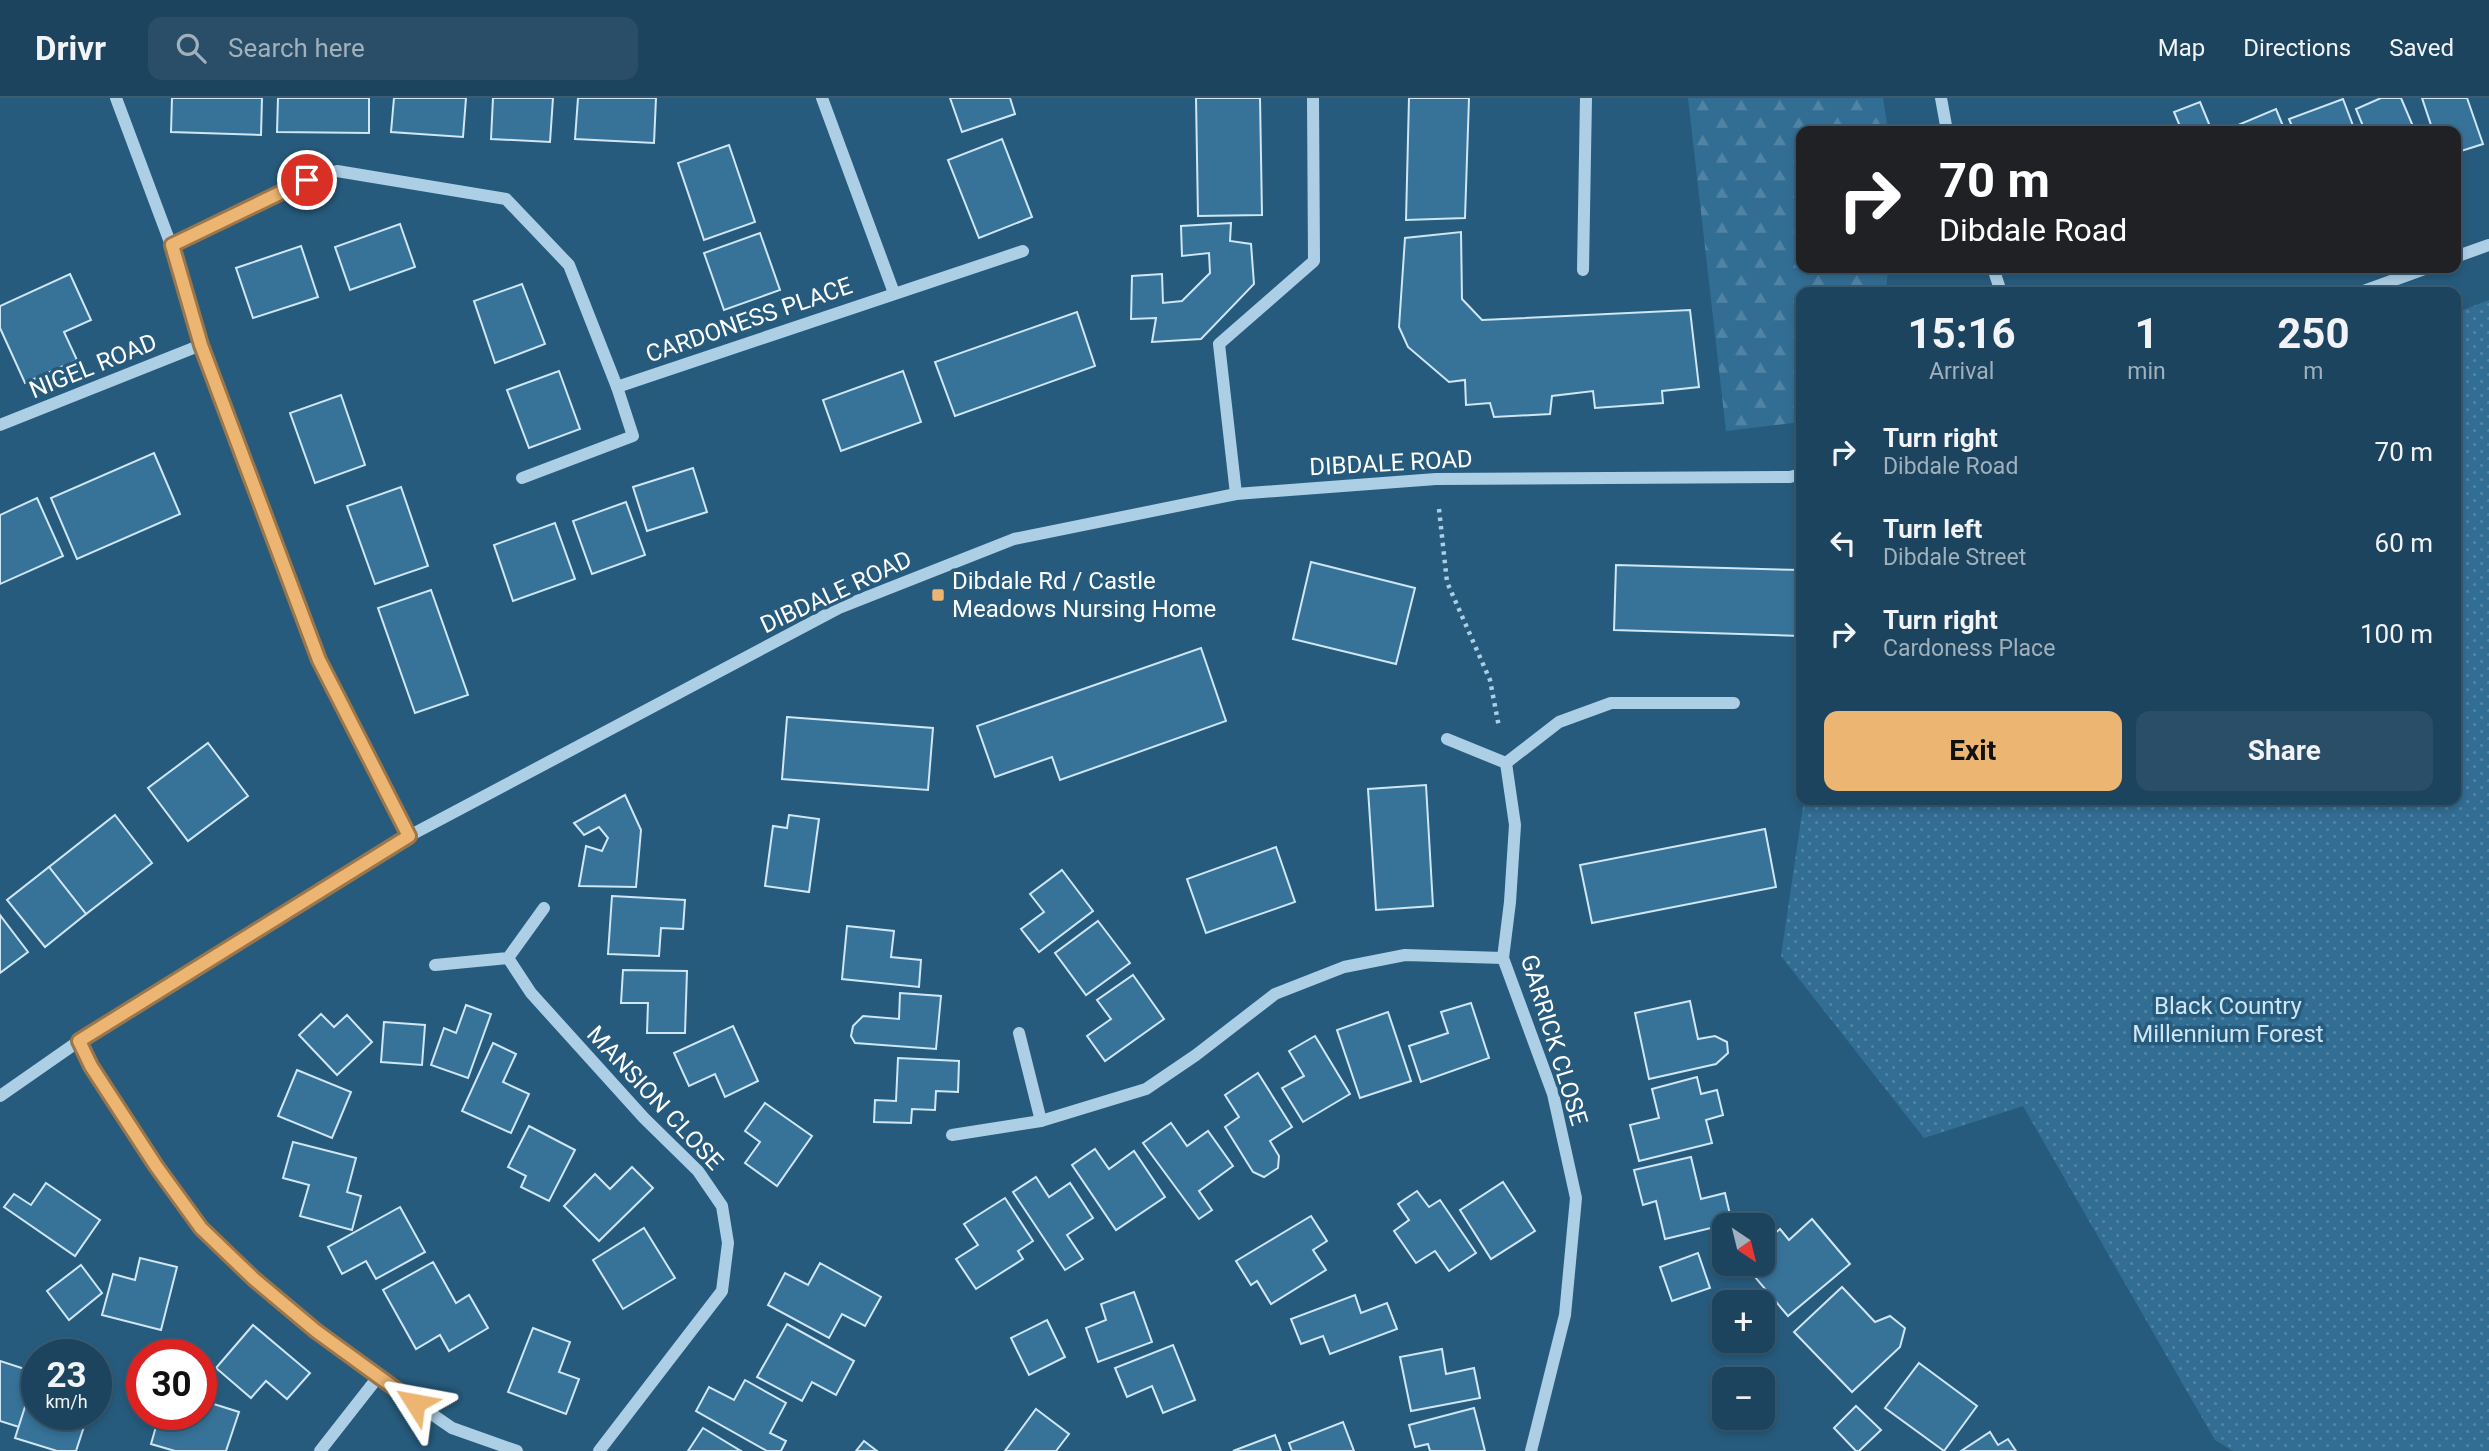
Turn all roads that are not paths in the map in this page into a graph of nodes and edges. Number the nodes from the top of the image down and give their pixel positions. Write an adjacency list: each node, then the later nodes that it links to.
1 (116, 98): 7 (street)
2 (822, 98): 14 (street, CARDONESS PLACE)
3 (1313, 98): 20 (street)
4 (1586, 98): 11 (street)
5 (1941, 98): 6 (street)
6 (1946, 126)
7 (172, 245): 15 (street); 16 (street)
8 (2489, 245): 10 (street)
9 (1023, 251): 14 (street, CARDONESS PLACE)
10 (2461, 255)
11 (1583, 270)
12 (2413, 273): 13 (street)
13 (2375, 287)
14 (894, 293): 16 (street, CARDONESS PLACE)
15 (201, 345): 17 (street, NIGEL ROAD); 24 (street)
16 (617, 387): 19 (street)
17 (0, 425)
18 (1796, 475): 20 (street, DIBDALE ROAD)
19 (522, 478)
20 (1236, 494): 24 (street, DIBDALE ROAD)
21 (1734, 703): 23 (street)
22 (1447, 738): 23 (street)
23 (1506, 763): 27 (street, GARRICK CLOSE)
24 (409, 836): 30 (street, DIBDALE ROAD)
25 (544, 908): 26 (street)
26 (508, 958): 28 (street); 37 (street, MANSION CLOSE)
27 (1503, 958): 32 (street); 38 (street, GARRICK CLOSE)
28 (435, 965)
29 (1019, 1033): 32 (street)
30 (79, 1041): 31 (street, DIBDALE ROAD); 34 (street)
31 (0, 1096)
32 (1041, 1121): 33 (street)
33 (952, 1135)
34 (378, 1377): 35 (street); 36 (street)
35 (320, 1451)
36 (517, 1451)
37 (599, 1451)
38 (1531, 1451)

